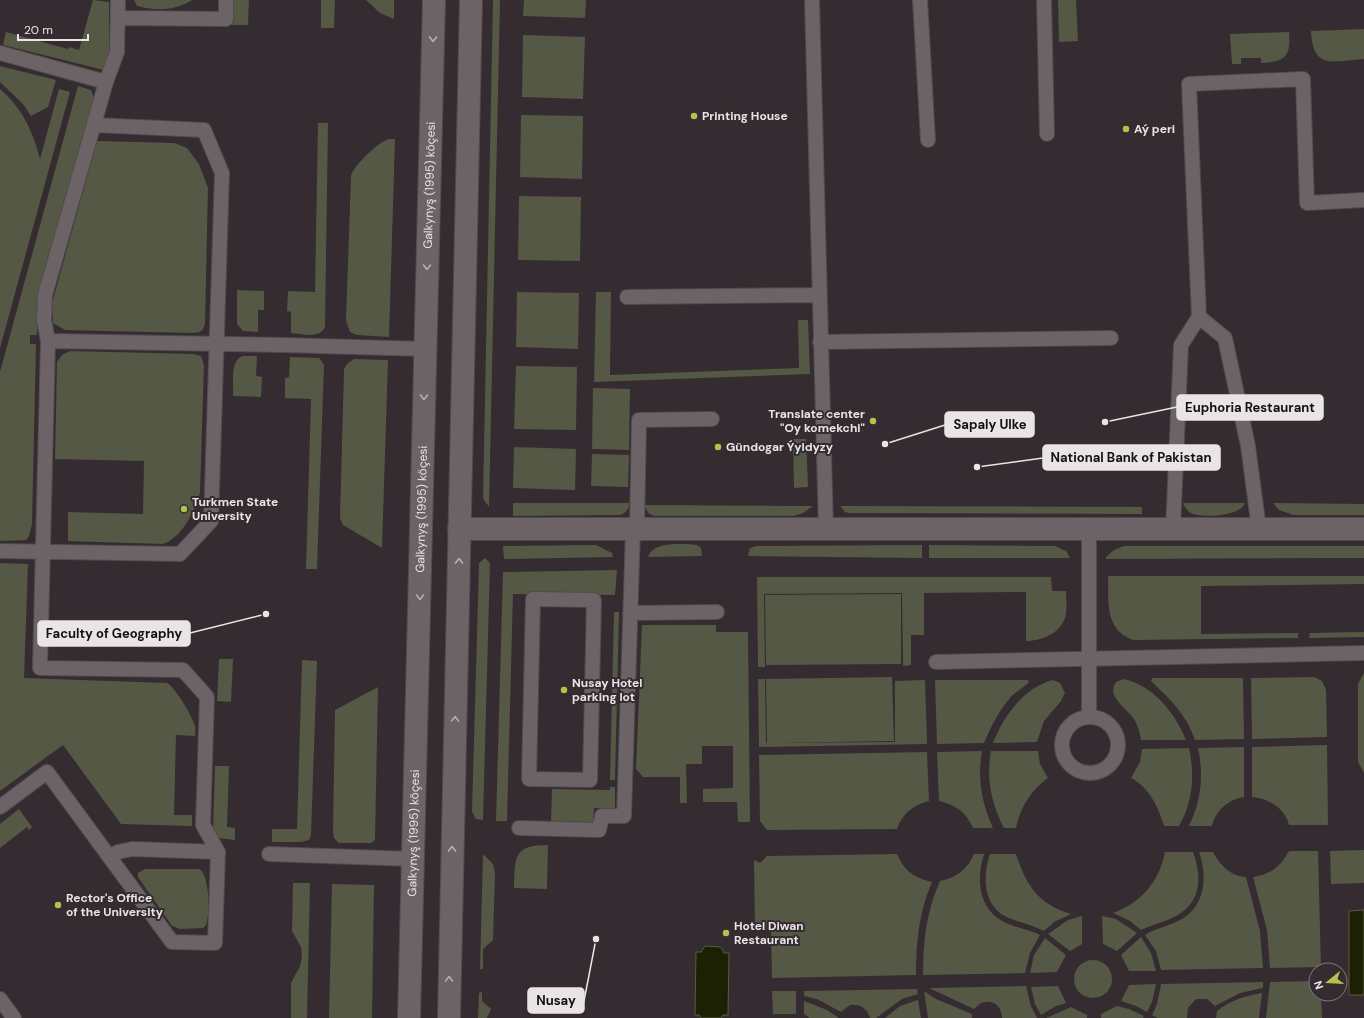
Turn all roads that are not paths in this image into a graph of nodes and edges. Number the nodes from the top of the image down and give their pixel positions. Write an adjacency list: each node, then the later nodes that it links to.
1 (118, 0): 8 (lane)
2 (226, 0): 8 (lane)
3 (434, 0): 22 (main road, Galkynyş (1995) köçesi, one-way to 22)
4 (471, 0): 24 (main road)
5 (812, 0): 15 (lane)
6 (920, 0): 13 (lane)
7 (1044, 0): 12 (lane)
8 (118, 18): 10 (lane)
9 (0, 53): 10 (lane)
10 (106, 82): 11 (lane)
11 (94, 125): 19 (lane); 21 (lane)
12 (1047, 134)
13 (928, 140)
14 (1364, 200): 17 (lane)
15 (819, 295): 16 (lane); 20 (lane)
16 (627, 297)
17 (1199, 317): 28 (lane); 29 (lane)
18 (1111, 338): 20 (lane)
19 (48, 341): 21 (lane); 32 (lane)
20 (820, 342): 26 (lane)
21 (216, 344): 22 (lane); 32 (lane)
22 (425, 350): 45 (main road, Galkynyş (1995) köçesi, one-way to 45)
23 (712, 419): 25 (lane)
24 (460, 529): 25 (main road); 49 (main road, one-way to 24)
25 (635, 529): 26 (main road); 34 (lane)
26 (826, 529): 27 (main road)
27 (1088, 529): 28 (main road); 36 (lane)
28 (1173, 529): 29 (main road)
29 (1259, 529): 30 (main road)
30 (1364, 529)
31 (0, 551): 32 (lane)
32 (43, 551): 42 (lane)
33 (717, 612): 34 (lane)
34 (630, 613): 41 (lane)
35 (1364, 653): 36 (lane)
36 (1089, 658): 37 (lane); 38 (lane)
37 (936, 662)
38 (1089, 716): 38 (lane)
39 (529, 779): 39 (lane)
40 (0, 807): 44 (lane)
41 (519, 828)
42 (218, 852): 44 (lane); 44 (lane)
43 (269, 854): 45 (lane)
44 (110, 857)
45 (413, 859): 48 (main road, Galkynyş (1995) köçesi)
46 (0, 999): 47 (lane)
47 (14, 1018)
48 (409, 1018)
49 (449, 1018)

